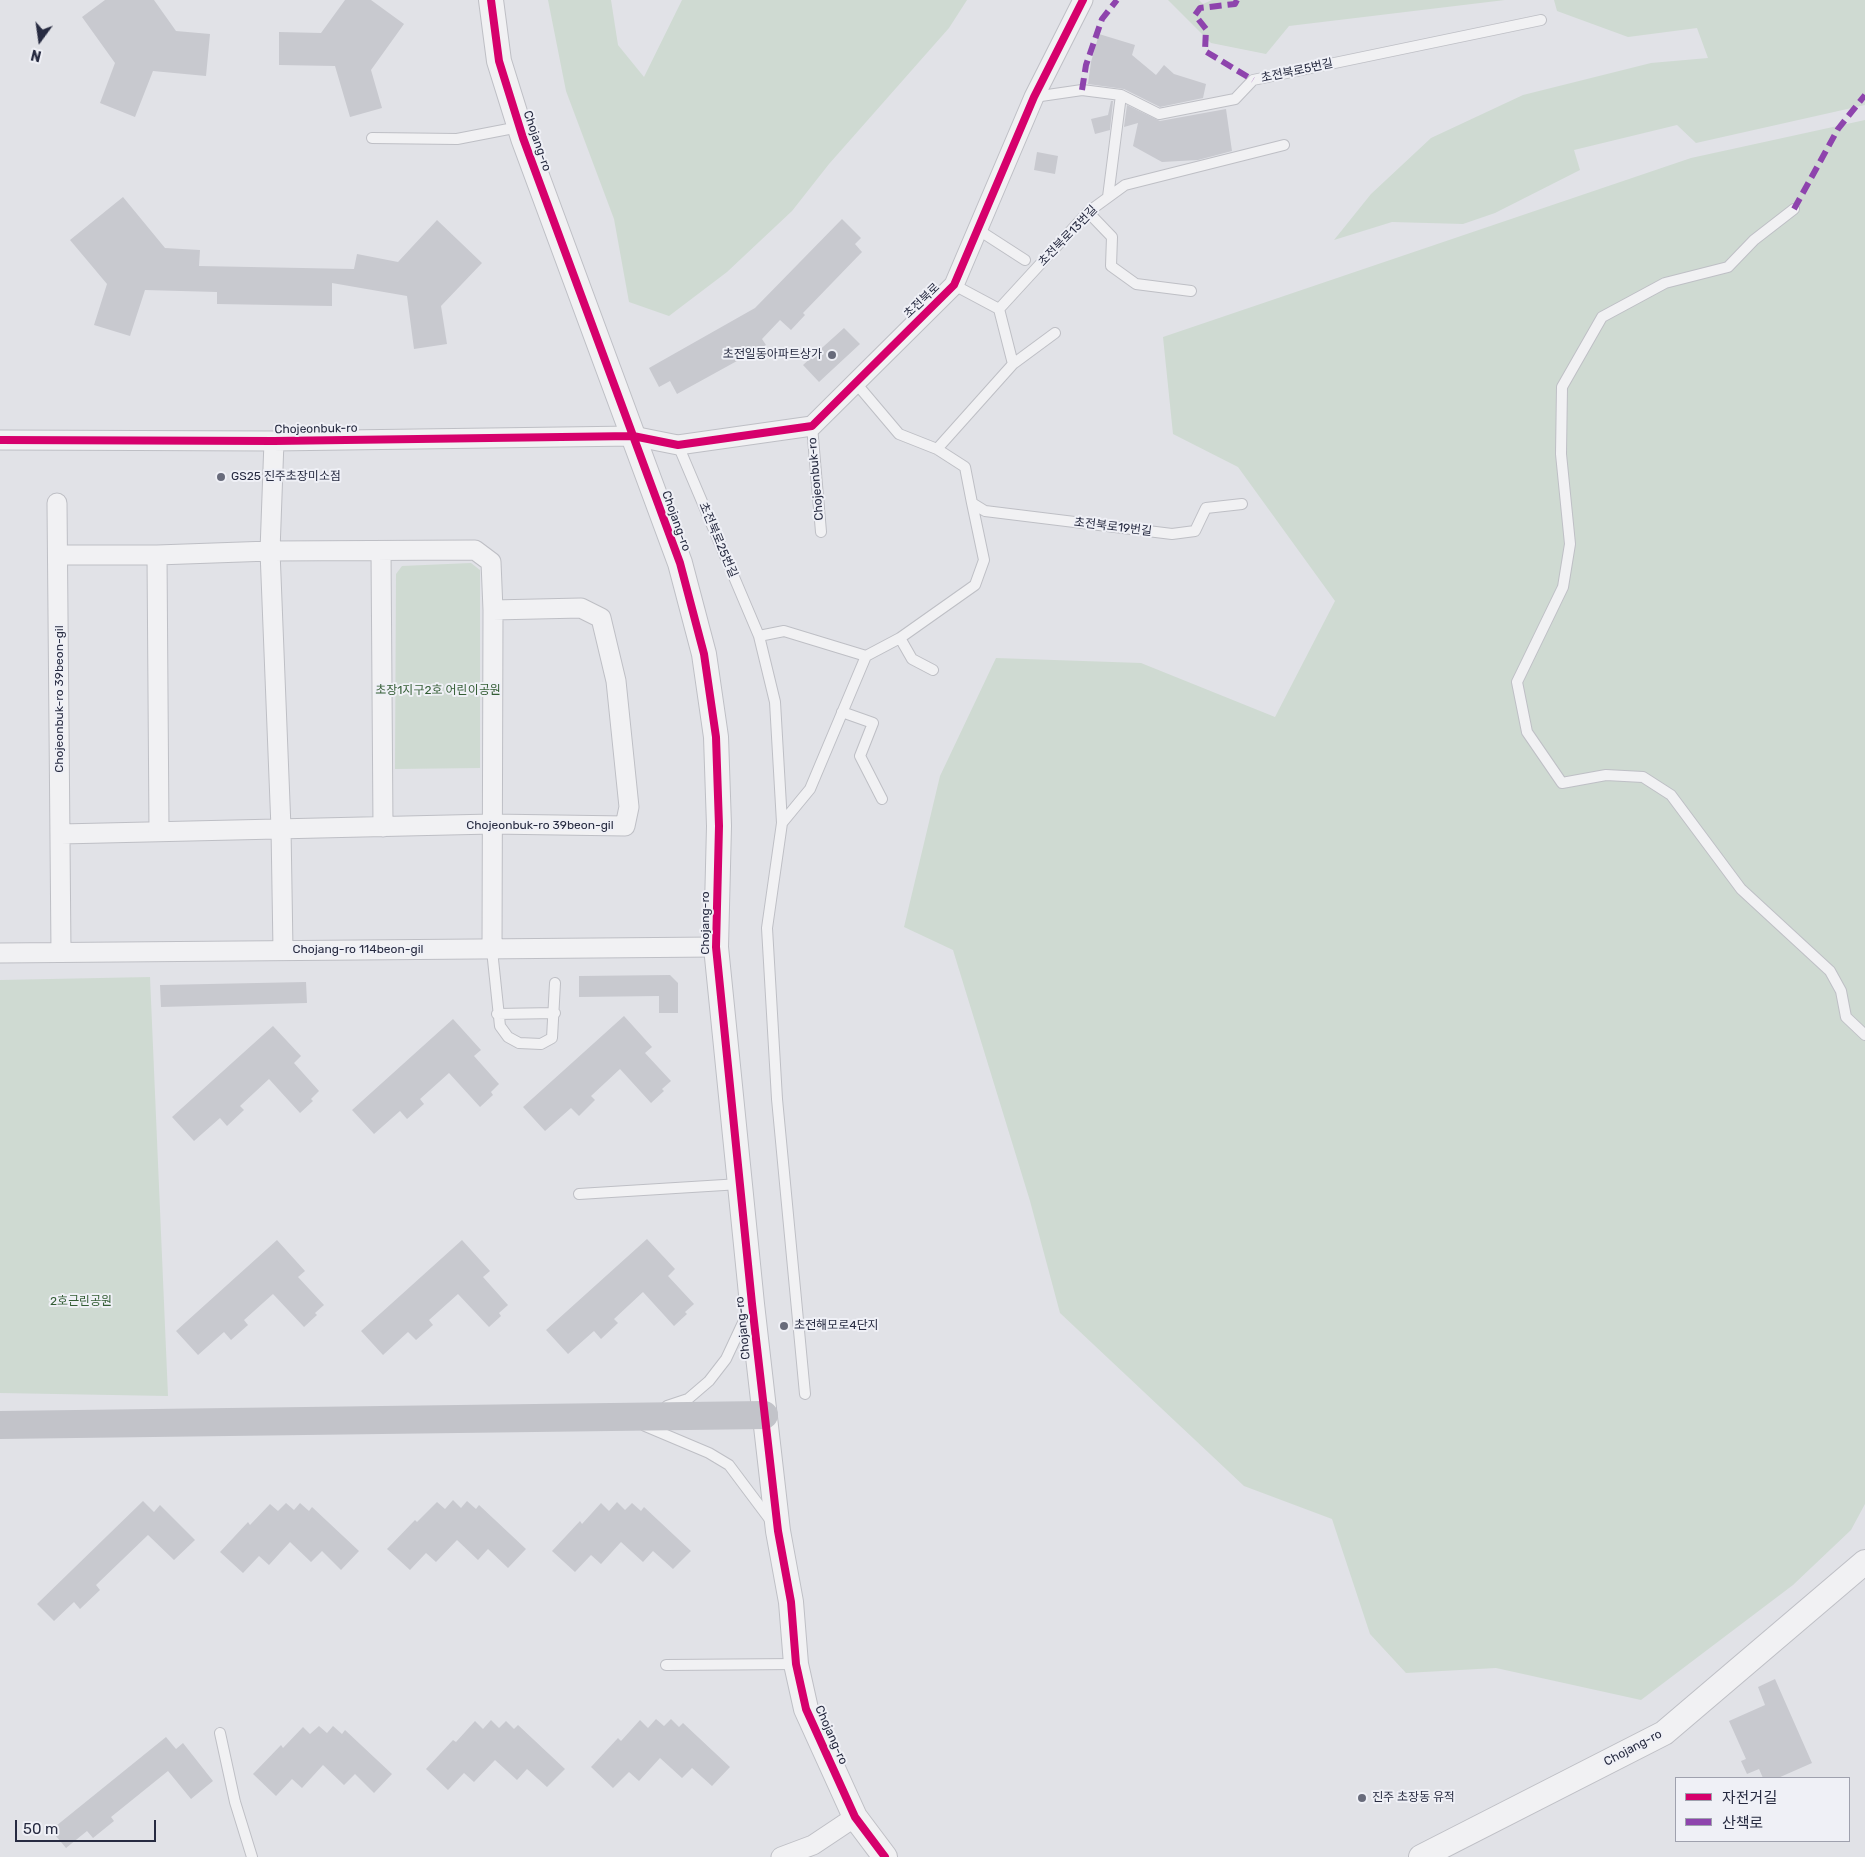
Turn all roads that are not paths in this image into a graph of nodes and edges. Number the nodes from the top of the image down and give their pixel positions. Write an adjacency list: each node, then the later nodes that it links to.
1 (491, 0): 6 (street, Chojang-ro)
2 (1083, 0): 5 (street, 초전북로)
3 (1540, 20): 4 (lane, 초전북로5번길)
4 (1121, 95): 5 (lane, 초전북로5번길); 9 (lane)
5 (1034, 97): 12 (street, 초전북로)
6 (519, 127): 7 (lane); 21 (street, Chojang-ro)
7 (372, 138)
8 (1284, 145): 9 (lane, 초전북로13번길)
9 (1108, 197): 11 (lane, 초전북로13번길)
10 (1794, 209): 55 (lane)
11 (1088, 212): 15 (lane); 16 (lane, 초전북로13번길)
12 (977, 229): 13 (lane); 14 (street, 초전북로)
13 (1025, 260)
14 (954, 285): 16 (lane); 19 (street, 초전북로)
15 (1191, 291)
16 (999, 309): 18 (lane)
17 (1055, 333): 18 (lane)
18 (1013, 364): 25 (lane)
19 (855, 382): 20 (street, 초전북로); 25 (lane)
20 (812, 426): 24 (street); 29 (lane, Chojeonbuk-ro)
21 (633, 436): 23 (street, Chojeonbuk-ro); 24 (street); 47 (street, Chojang-ro)
22 (0, 440): 23 (street, Chojeonbuk-ro)
23 (274, 441): 31 (street)
24 (678, 445): 35 (lane, 초전북로25번길)
25 (937, 449): 27 (lane)
26 (57, 503): 32 (street, Chojeonbuk-ro 39beon-gil)
27 (972, 503): 28 (lane, 초전북로19번길); 36 (lane)
28 (1242, 504)
29 (821, 532)
30 (381, 550): 31 (street); 34 (street); 43 (street)
31 (270, 551): 33 (street); 44 (street)
32 (59, 555): 33 (street); 46 (street, Chojeonbuk-ro 39beon-gil)
33 (157, 555): 45 (street)
34 (493, 610): 41 (street); 41 (street, Chojeonbuk-ro 39beon-gil)
35 (759, 636): 37 (lane); 42 (lane, 초전북로25번길)
36 (900, 638): 37 (lane); 38 (lane)
37 (866, 656): 39 (lane)
38 (934, 670)
39 (842, 712): 40 (lane); 42 (lane)
40 (882, 799)
41 (492, 824): 43 (street, Chojeonbuk-ro 39beon-gil); 49 (street)
42 (782, 824): 59 (lane, 초전북로25번길)
43 (383, 827): 44 (street, Chojeonbuk-ro 39beon-gil)
44 (281, 828): 45 (street, Chojeonbuk-ro 39beon-gil); 48 (street)
45 (159, 830): 46 (street, Chojeonbuk-ro 39beon-gil)
46 (61, 834): 50 (street)
47 (716, 947): 49 (street, Chojang-ro 114beon-gil); 56 (street, Chojang-ro)
48 (283, 950): 49 (street, Chojang-ro 114beon-gil); 50 (street, Chojang-ro 114beon-gil)
49 (492, 950): 54 (lane)
50 (61, 952): 51 (street, Chojang-ro 114beon-gil)
51 (0, 953)
52 (555, 984): 53 (lane)
53 (555, 1013): 54 (lane); 54 (lane)
54 (497, 1014)
55 (1865, 1035)
56 (740, 1184): 57 (lane); 58 (street, Chojang-ro)
57 (579, 1194)
58 (752, 1304): 60 (street, Chojang-ro); 61 (lane)
59 (805, 1394)
60 (764, 1415): 61 (main road); 63 (street, Chojang-ro)
61 (628, 1418): 62 (main road); 63 (lane)
62 (0, 1425)
63 (778, 1531): 65 (street, Chojang-ro)
64 (1865, 1562): 72 (street, Chojang-ro)
65 (796, 1664): 66 (lane); 68 (street, Chojang-ro)
66 (666, 1665)
67 (220, 1733): 69 (lane)
68 (855, 1817): 70 (street); 71 (street, Chojang-ro)
69 (252, 1857)
70 (781, 1857)
71 (884, 1857)
72 (1422, 1857)

